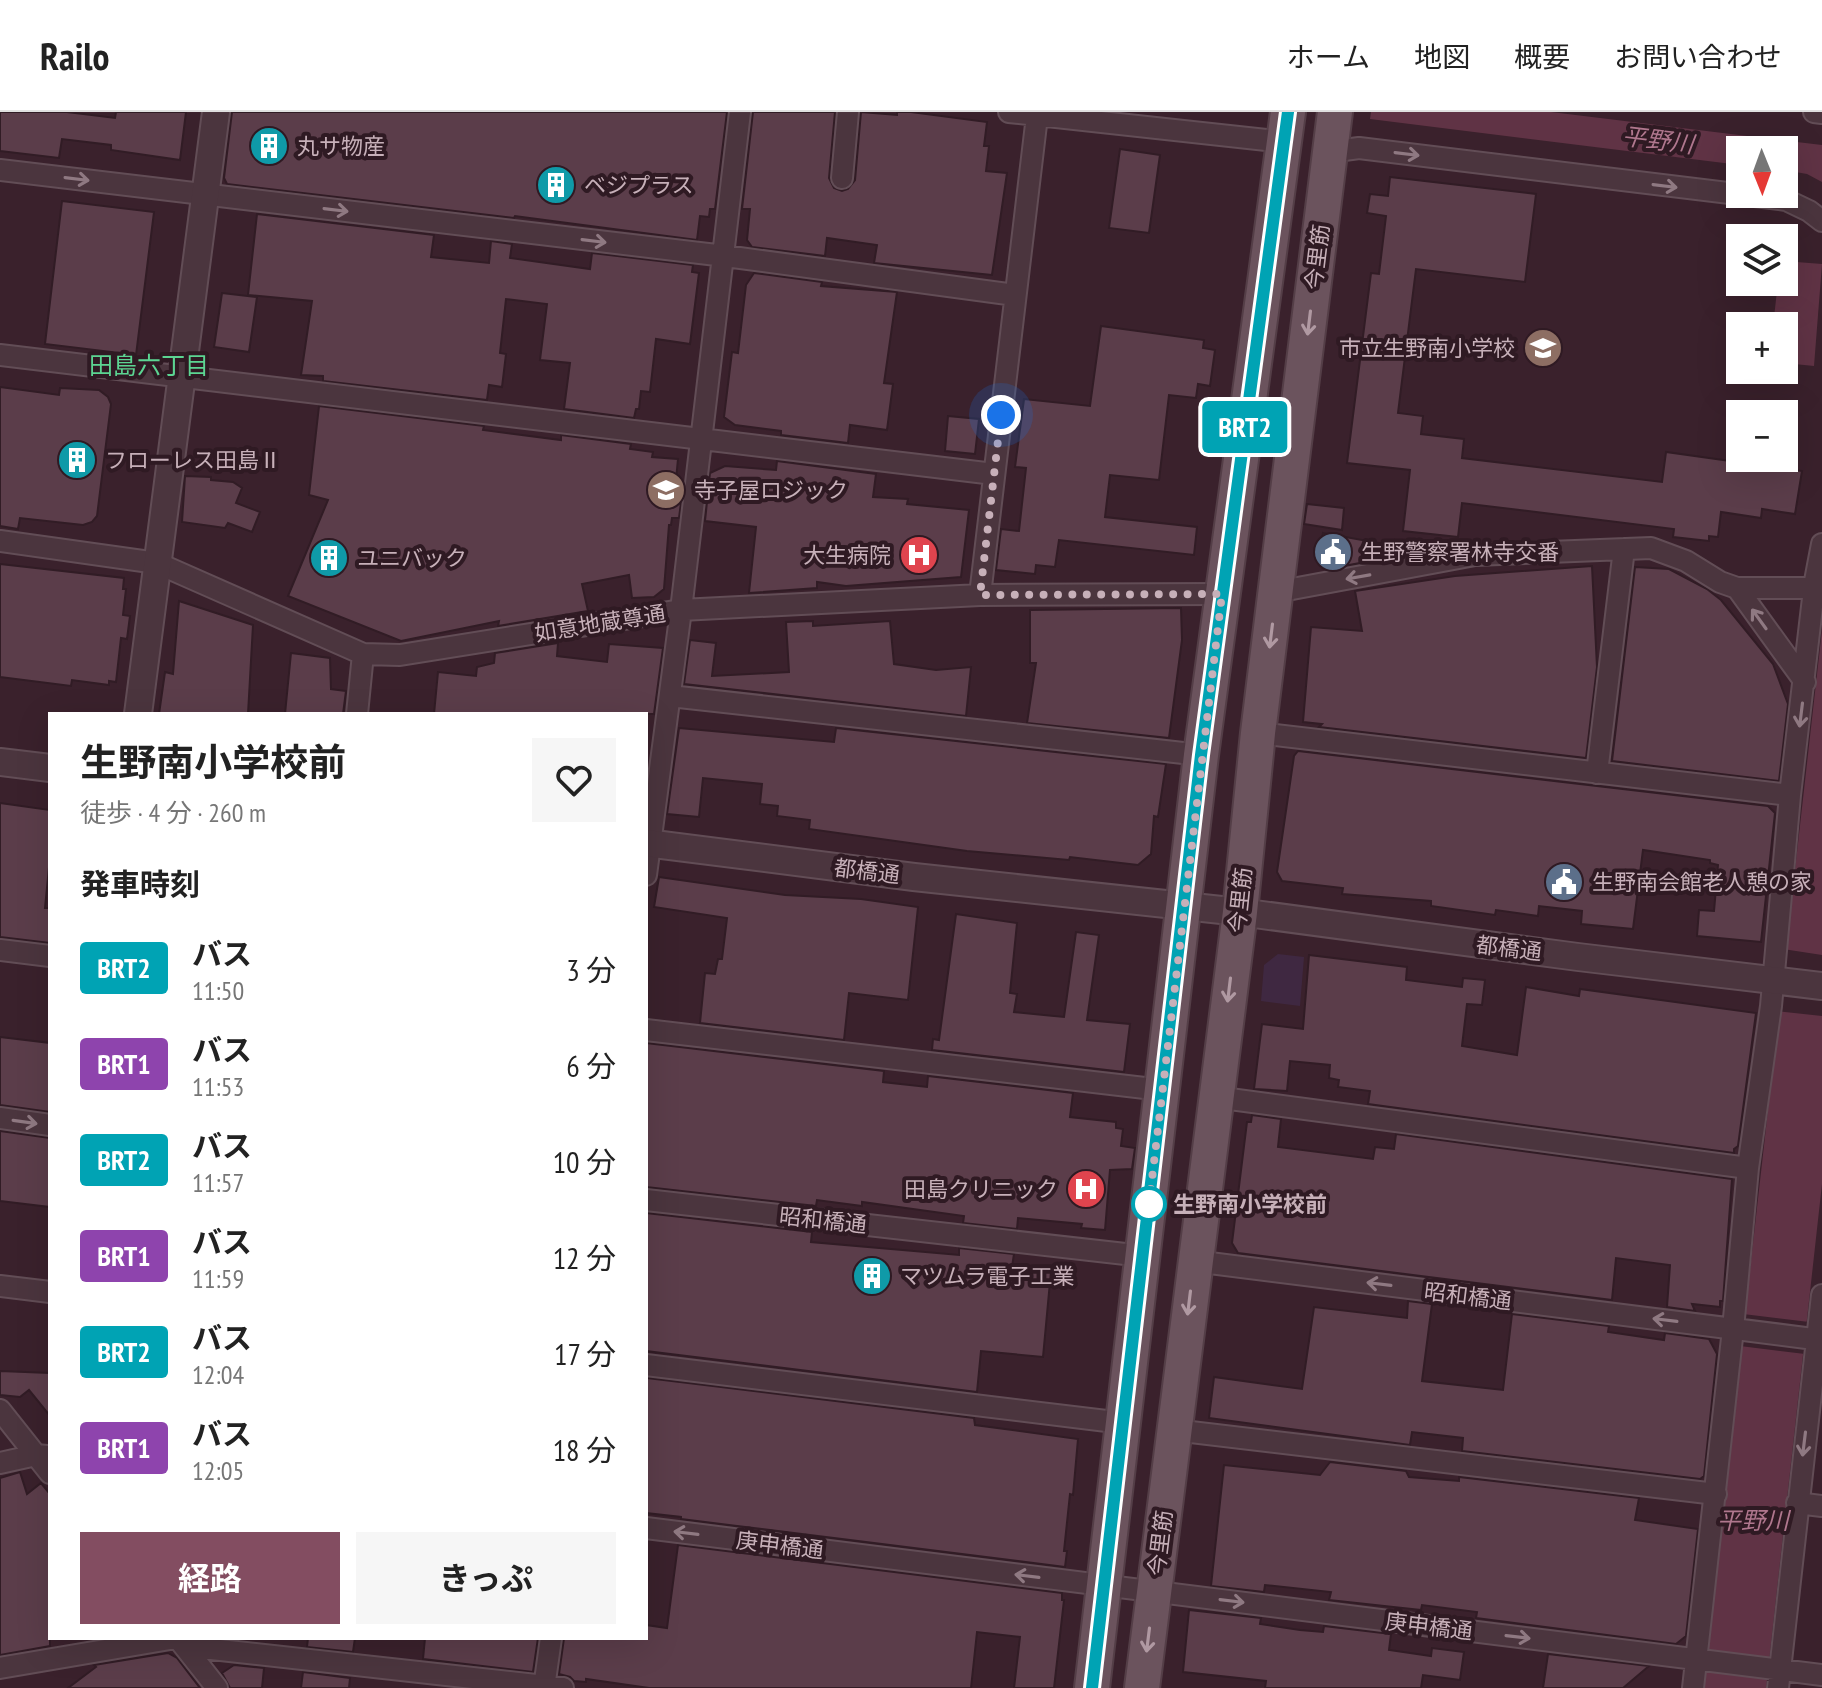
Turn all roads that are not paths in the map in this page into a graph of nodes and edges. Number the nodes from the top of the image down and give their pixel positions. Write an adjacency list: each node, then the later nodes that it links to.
1 (216, 112): 12 (street)
2 (740, 112): 14 (street)
3 (848, 112): 11 (street)
4 (1009, 112): 7 (street)
5 (1814, 112): 6 (street)
6 (1822, 113)
7 (1037, 116): 8 (street); 15 (street)
8 (1286, 127): 27 (main road)
9 (1332, 133): 13 (street, one-way to 13); 26 (main road, 今里筋, one-way to 26)
10 (0, 170): 12 (street, one-way to 12)
11 (842, 178)
12 (204, 194): 14 (street, one-way to 14); 17 (street)
13 (1822, 221)
14 (725, 256): 15 (street); 18 (street)
15 (1015, 295): 19 (street)
16 (0, 355): 17 (street)
17 (180, 377): 18 (street); 23 (street)
18 (700, 437): 19 (street); 29 (street)
19 (994, 474): 28 (street)
20 (0, 541): 23 (street, 如意地蔵尊通)
21 (1822, 544): 24 (street)
22 (1624, 549): 25 (street); 26 (street, one-way to 26); 39 (street)
23 (157, 563): 30 (street, 如意地蔵尊通); 33 (street)
24 (1817, 584): 25 (street); 31 (street)
25 (1737, 588): 31 (street, one-way to 25)
26 (1276, 592): 35 (main road, 今里筋, one-way to 35)
27 (1222, 594): 28 (street, 如意地蔵尊通); 36 (main road)
28 (980, 595): 29 (street, 如意地蔵尊通)
29 (681, 610): 30 (street, 如意地蔵尊通); 32 (street)
30 (363, 654): 34 (street)
31 (1805, 682): 40 (street, one-way to 40)
32 (670, 696): 36 (street); 41 (street)
33 (138, 712)
34 (357, 712)
35 (1258, 733): 39 (street); 43 (main road, 今里筋)
36 (1201, 755): 42 (main road)
37 (0, 762): 38 (street)
38 (48, 768)
39 (1597, 773): 40 (street)
40 (1790, 795): 46 (street)
41 (648, 843): 42 (street, 都橋通)
42 (1184, 907): 43 (street, 都橋通); 49 (main road)
43 (1240, 912): 46 (street, 都橋通); 50 (main road, 今里筋, one-way to 50)
44 (0, 950): 45 (street)
45 (48, 956)
46 (1776, 980): 47 (street, 都橋通); 53 (street)
47 (1822, 986)
48 (648, 1030): 49 (street)
49 (1162, 1090): 55 (main road)
50 (1215, 1097): 53 (street); 56 (main road, 今里筋)
51 (0, 1118): 52 (street, one-way to 52)
52 (48, 1125)
53 (1748, 1168): 60 (street)
54 (648, 1200): 55 (street, 昭和橋通)
55 (1143, 1256): 64 (main road)
56 (1194, 1261): 60 (street, 昭和橋通, one-way to 56); 65 (main road, 今里筋, one-way to 65)
57 (0, 1286): 58 (street)
58 (48, 1292)
59 (1822, 1295): 61 (street)
60 (1738, 1329): 61 (street, 昭和橋通); 68 (street)
61 (1815, 1339): 69 (street, one-way to 69)
62 (648, 1365): 64 (street)
63 (0, 1410): 66 (street)
64 (1123, 1423): 72 (main road)
65 (1174, 1430): 68 (street); 73 (main road, 今里筋)
66 (43, 1456): 67 (street)
67 (0, 1463)
68 (1716, 1494): 76 (street)
69 (1797, 1503): 70 (street); 78 (street)
70 (1822, 1506)
71 (648, 1528): 72 (street, 庚申橋通, one-way to 71)
72 (1104, 1585): 73 (street, 庚申橋通); 82 (main road)
73 (1155, 1591): 76 (street, 庚申橋通, one-way to 76); 83 (main road, 今里筋, one-way to 83)
74 (551, 1640): 80 (street)
75 (179, 1641): 77 (street); 80 (street); 81 (street)
76 (1700, 1660): 78 (street, 庚申橋通); 84 (street)
77 (0, 1668)
78 (1776, 1675): 79 (street)
79 (1822, 1675)
80 (551, 1687)
81 (217, 1688)
82 (1092, 1688)
83 (1142, 1688)
84 (1693, 1688)

